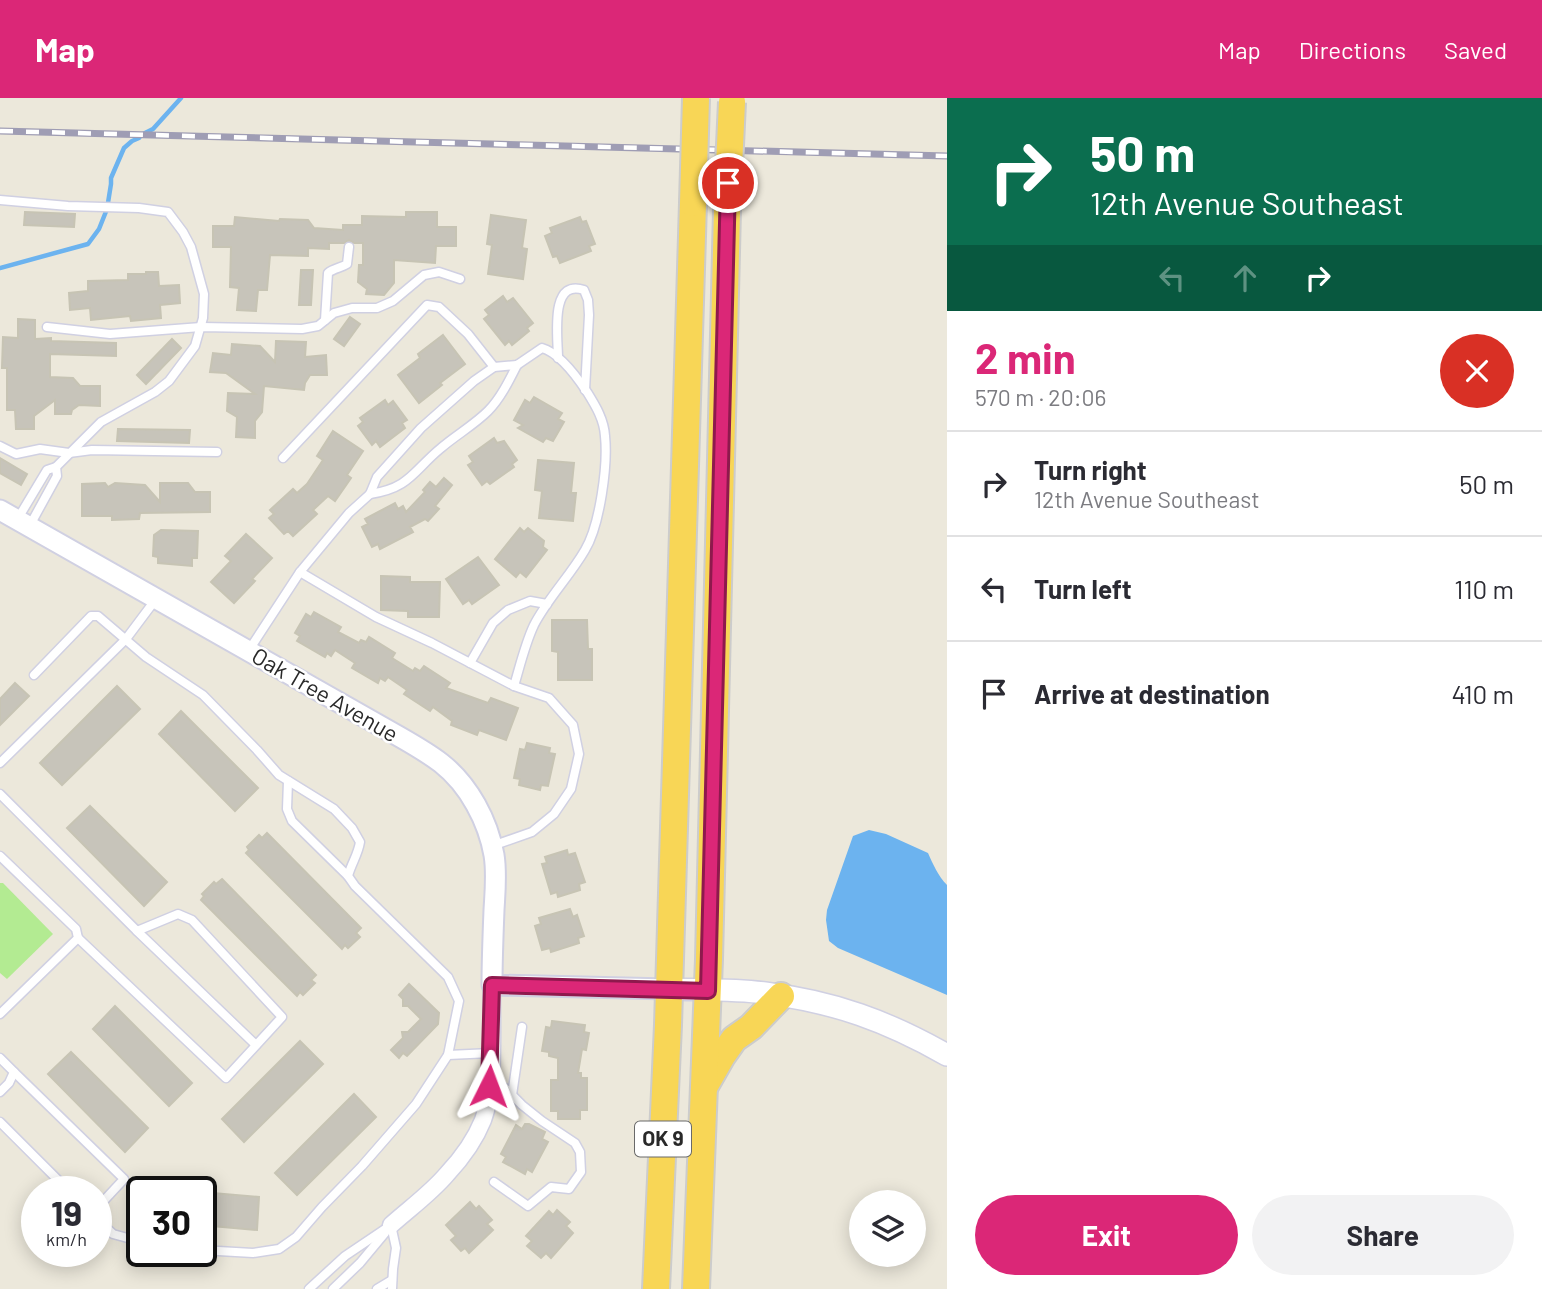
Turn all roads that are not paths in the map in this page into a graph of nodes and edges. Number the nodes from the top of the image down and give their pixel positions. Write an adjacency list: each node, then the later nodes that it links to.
1 (696, 98): 37 (highway, OK 9, bridge)
2 (732, 100): 38 (highway, OK 9, bridge)
3 (0, 201): 8 (lane)
4 (349, 247): 6 (lane)
5 (460, 279): 6 (lane)
6 (325, 320): 8 (lane)
7 (47, 327): 8 (lane)
8 (201, 327): 15 (lane)
9 (558, 358): 10 (lane); 12 (lane); 12 (lane)
10 (517, 365): 11 (lane); 18 (lane)
11 (494, 367): 16 (lane); 18 (lane)
12 (586, 390): 22 (lane)
13 (0, 446): 15 (lane)
14 (218, 452): 15 (lane)
15 (69, 453): 17 (lane)
16 (283, 458)
17 (55, 468): 19 (lane); 19 (lane)
18 (370, 494): 20 (lane)
19 (16, 519): 21 (street, Oak Tree Avenue)
20 (300, 572): 24 (lane); 25 (lane)
21 (156, 599): 23 (lane); 24 (street, Oak Tree Avenue)
22 (547, 604): 25 (lane); 27 (lane)
23 (126, 639): 26 (lane); 28 (lane); 29 (lane)
24 (248, 651): 31 (street, Oak Tree Avenue)
25 (470, 663): 27 (lane)
26 (34, 675)
27 (514, 686): 31 (lane)
28 (0, 763)
29 (288, 781): 33 (lane); 33 (lane)
30 (0, 794): 34 (lane)
31 (492, 846): 36 (street, Oak Tree Avenue)
32 (0, 856): 35 (lane)
33 (348, 876): 44 (lane)
34 (137, 931): 42 (lane); 42 (lane)
35 (78, 938): 40 (lane); 42 (lane)
36 (492, 985): 37 (street); 43 (street)
37 (669, 989): 38 (main road); 62 (highway, OK 9)
38 (708, 991): 39 (main road); 49 (highway, OK 9)
39 (781, 996): 45 (main road); 49 (highway)
40 (0, 1014)
41 (522, 1027): 51 (lane)
42 (256, 1045)
43 (491, 1052): 44 (lane); 48 (street)
44 (448, 1055): 57 (lane)
45 (947, 1055)
46 (0, 1058): 47 (lane)
47 (14, 1072): 50 (lane); 55 (lane)
48 (489, 1086): 51 (lane); 56 (street)
49 (704, 1087): 63 (highway, OK 9)
50 (0, 1092)
51 (512, 1095): 54 (lane)
52 (0, 1122): 53 (lane)
53 (54, 1176)
54 (494, 1182)
55 (112, 1192)
56 (391, 1225): 58 (lane); 59 (lane); 60 (lane)
57 (217, 1251)
58 (392, 1285): 61 (lane)
59 (309, 1289)
60 (333, 1289)
61 (377, 1289)
62 (656, 1289)
63 (696, 1289)

